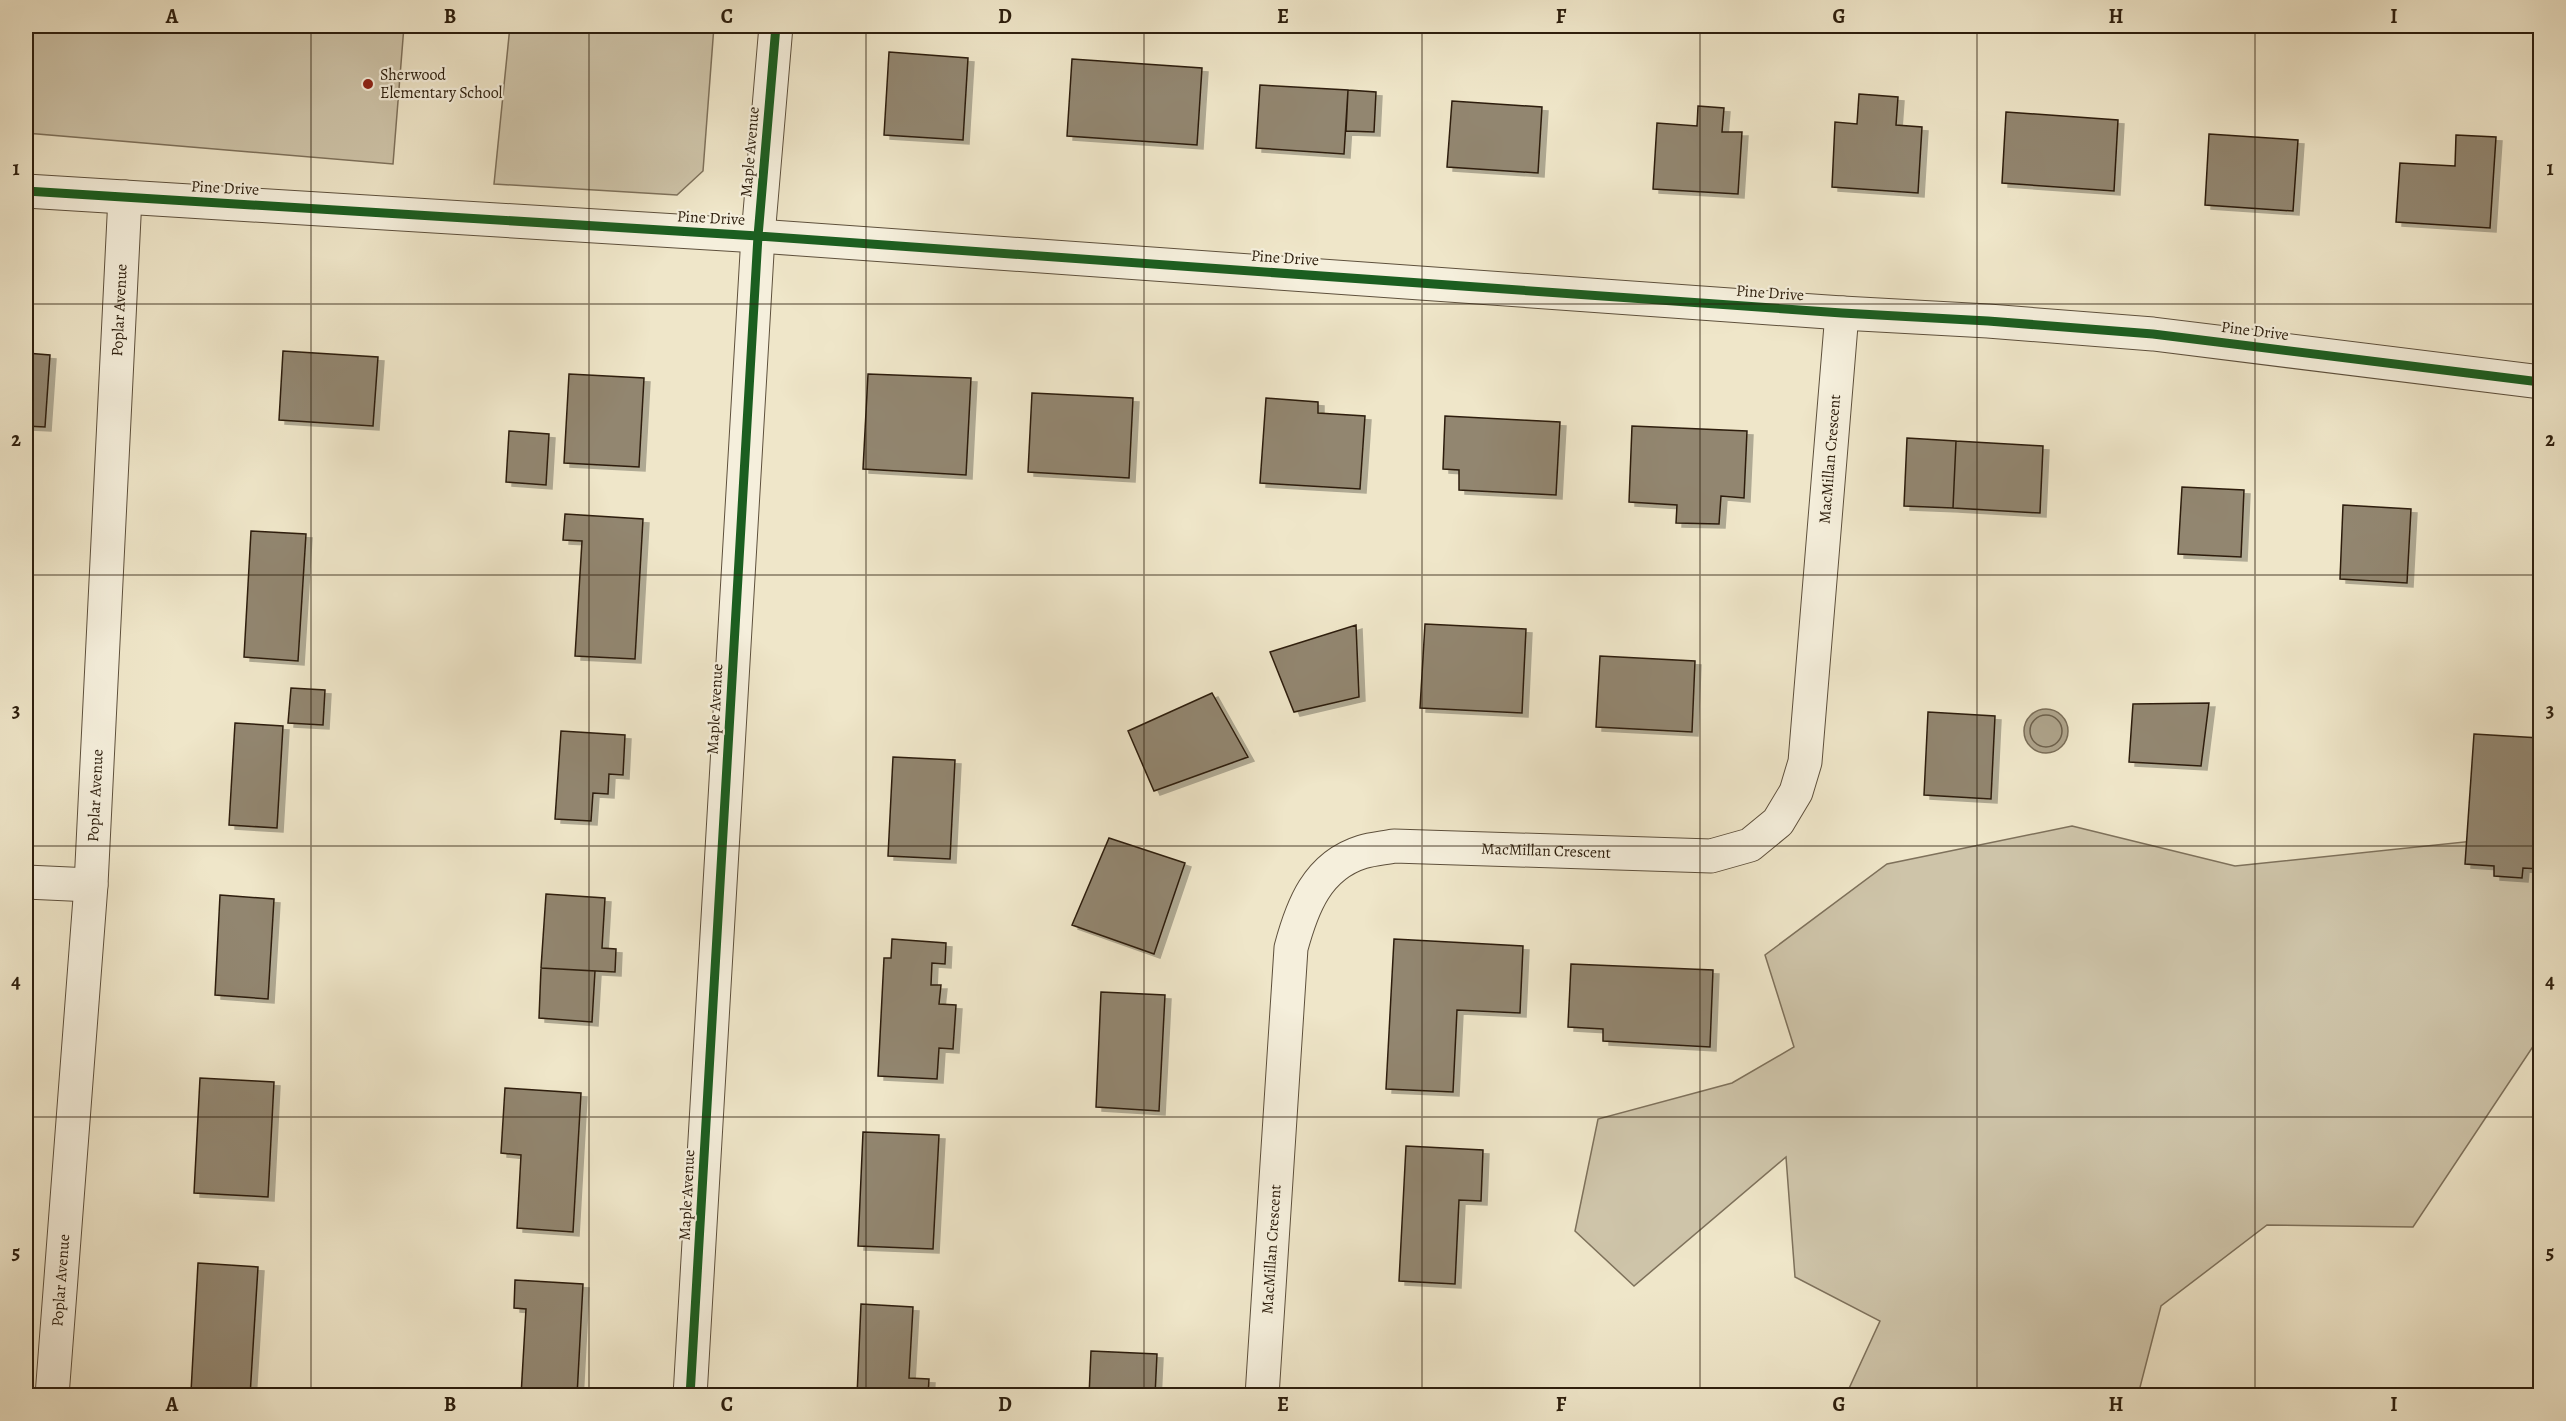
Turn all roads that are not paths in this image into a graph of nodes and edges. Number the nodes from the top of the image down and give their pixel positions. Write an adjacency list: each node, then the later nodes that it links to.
1 (776, 26): 4 (street, Maple Avenue)
2 (26, 191): 3 (street, Pine Drive)
3 (125, 197): 4 (street, Pine Drive); 8 (street, Poplar Avenue)
4 (758, 236): 5 (street, Pine Drive); 10 (street, Maple Avenue)
5 (1842, 313): 6 (street, Pine Drive); 11 (street, MacMillan Crescent)
6 (2541, 382)
7 (26, 882): 8 (street)
8 (91, 885): 9 (street, Poplar Avenue)
9 (52, 1395)
10 (690, 1395)
11 (1262, 1395)

